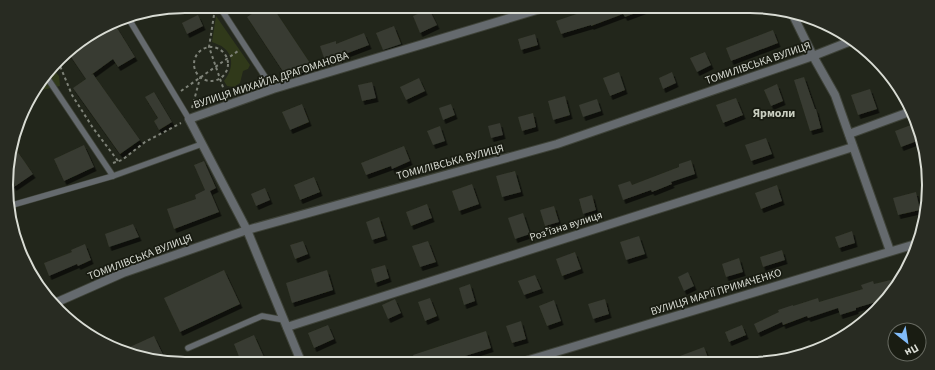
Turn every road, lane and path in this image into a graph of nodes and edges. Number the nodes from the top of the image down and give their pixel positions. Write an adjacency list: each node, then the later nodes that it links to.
1 (215, 13): 8 (path)
2 (224, 13): 7 (lane)
3 (527, 13): 16 (street, ВУЛИЦЯ МИХАЙЛА ДРАГОМАНОВА)
4 (795, 19): 9 (street)
5 (131, 22): 17 (lane)
6 (847, 43): 9 (street, ТОМИЛІВСЬКА ВУЛИЦЯ)
7 (246, 46): 10 (path); 16 (lane)
8 (209, 47): 10 (path); 12 (path); 13 (path)
9 (813, 56): 21 (street); 28 (street, ТОМИЛІВСЬКА ВУЛИЦЯ)
10 (227, 59): 12 (path); 14 (path)
11 (60, 67): 24 (path)
12 (216, 67): 13 (path); 14 (path)
13 (200, 78): 14 (path); 17 (path); 20 (path)
14 (220, 78): 18 (path)
15 (49, 80): 25 (lane)
16 (273, 89): 18 (street, ВУЛИЦЯ МИХАЙЛА ДРАГОМАНОВА)
17 (175, 95): 20 (lane)
18 (229, 105): 20 (street, ВУЛИЦЯ МИХАЙЛА ДРАГОМАНОВА)
19 (906, 113): 21 (street)
20 (189, 119): 22 (street, ВУЛИЦЯ МИХАЙЛА ДРАГОМАНОВА); 24 (path)
21 (849, 134): 23 (street)
22 (202, 144): 26 (lane); 28 (street, ВУЛИЦЯ МИХАЙЛА ДРАГОМАНОВА)
23 (853, 147): 30 (street); 32 (street, Розʼїзна вулиця)
24 (118, 161): 25 (path)
25 (107, 166): 26 (lane)
26 (113, 176): 27 (lane)
27 (14, 205)
28 (246, 230): 31 (street, ТОМИЛІВСЬКА ВУЛИЦЯ); 32 (street, ВУЛИЦЯ МИХАЙЛА ДРАГОМАНОВА)
29 (911, 245): 30 (street, ВУЛИЦЯ МАРІЇ ПРИМАЧЕНКО)
30 (890, 251): 35 (street, ВУЛИЦЯ МАРІЇ ПРИМАЧЕНКО)
31 (59, 301)
32 (286, 323): 33 (lane); 34 (street, ВУЛИЦЯ МИХАЙЛА ДРАГОМАНОВА)
33 (188, 348)
34 (299, 357)
35 (539, 357)

